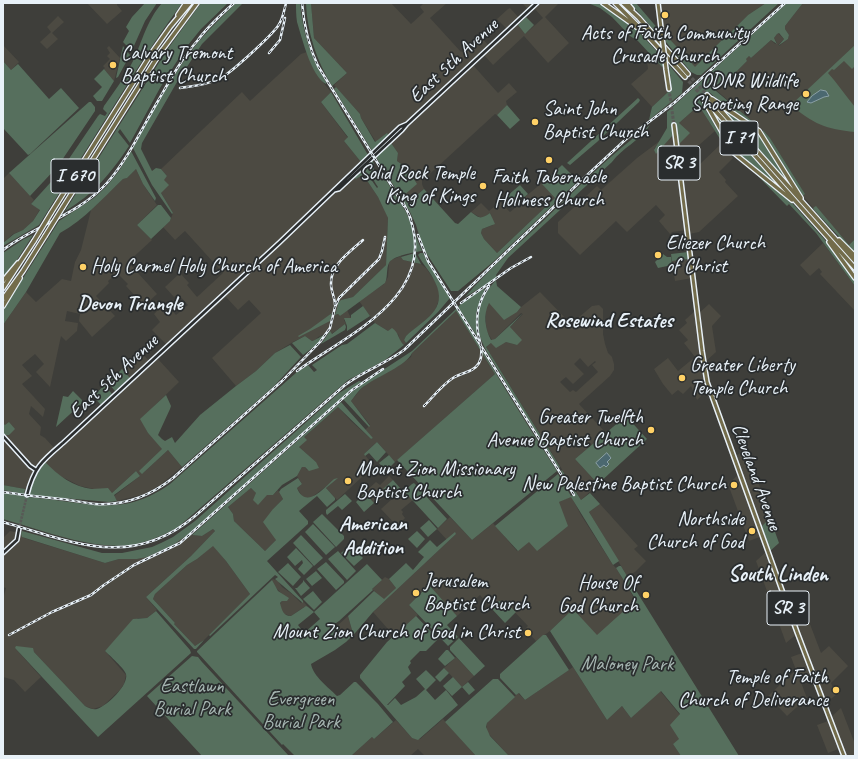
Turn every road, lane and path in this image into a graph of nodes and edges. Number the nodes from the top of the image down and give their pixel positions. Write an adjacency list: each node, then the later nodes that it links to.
1 (186, 3): 11 (highway, I 670)
2 (190, 3): 11 (highway)
3 (196, 3): 23 (highway, I 670, bridge)
4 (537, 3): 30 (main road, East 5th Avenue)
5 (603, 3): 12 (highway)
6 (615, 3): 12 (highway)
7 (623, 3): 10 (highway)
8 (627, 3): 10 (highway)
9 (658, 3): 15 (main road, bridge)
10 (639, 18): 13 (highway)
11 (170, 27): 19 (highway, I 670, bridge)
12 (641, 29): 14 (highway)
13 (688, 74)
14 (685, 77)
15 (669, 89)
16 (674, 125): 34 (main road, Cleveland Avenue / SR 3)
17 (801, 204): 17 (highway, I 71); 17 (highway, I 71); 18 (highway, I 71)
18 (827, 234): 20 (highway); 21 (highway, I 71); 22 (highway, I 71); 24 (highway)
19 (34, 241): 25 (highway); 26 (highway, I 670)
20 (855, 256)
21 (855, 262)
22 (855, 268)
23 (23, 271): 27 (highway, I 670); 28 (highway)
24 (855, 278)
25 (3, 281)
26 (3, 288)
27 (3, 299)
28 (3, 306)
29 (3, 436): 30 (main road)
30 (36, 470): 31 (main road, East 5th Avenue)
31 (26, 495)
32 (19, 529): 33 (main road)
33 (3, 552)
34 (844, 756)

